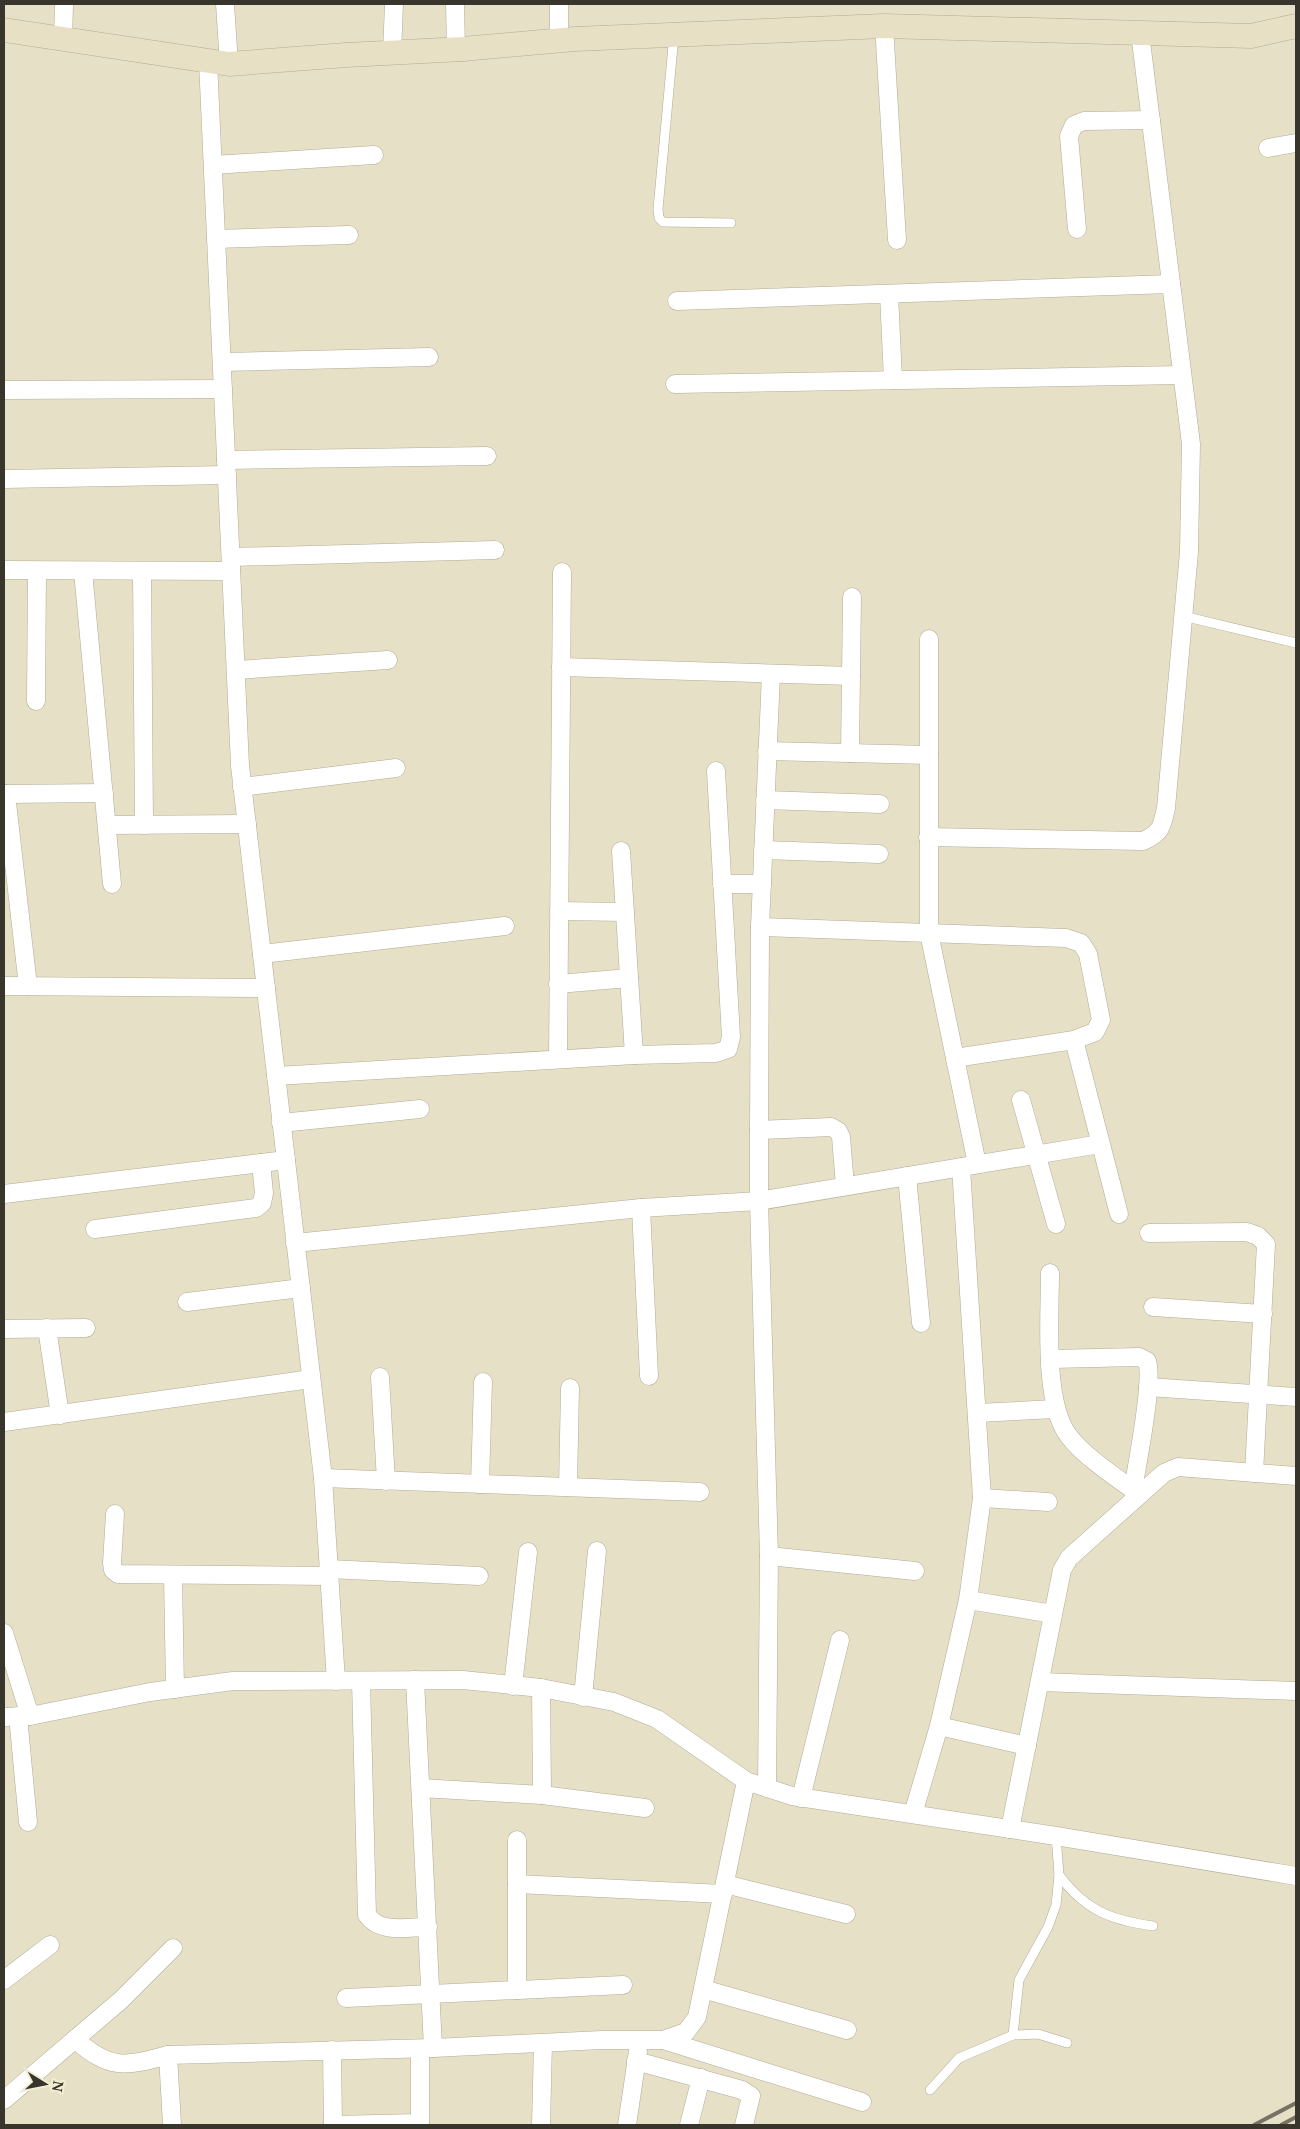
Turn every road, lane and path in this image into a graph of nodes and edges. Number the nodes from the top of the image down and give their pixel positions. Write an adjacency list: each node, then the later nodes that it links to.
1 (64, 4): 11 (street)
2 (225, 4): 15 (street)
3 (394, 4): 14 (street)
4 (455, 4): 13 (street)
5 (559, 4): 12 (street)
6 (884, 26): 9 (street); 10 (street); 25 (street)
7 (1296, 26): 9 (street)
8 (4, 30): 11 (street)
9 (1140, 33): 16 (street)
10 (674, 35): 12 (street); 21 (lane)
11 (63, 39): 15 (street)
12 (559, 40): 13 (street)
13 (456, 50): 14 (street)
14 (392, 52): 15 (street)
15 (218, 63): 20 (street)
16 (1151, 120): 22 (street); 26 (street)
17 (1296, 143): 18 (street)
18 (1268, 148)
19 (374, 155): 20 (street)
20 (213, 165): 24 (street)
21 (731, 223)
22 (1077, 229)
23 (349, 235): 24 (street)
24 (216, 239): 30 (street)
25 (897, 240)
26 (1171, 284): 27 (street); 31 (street)
27 (888, 294): 28 (street); 32 (street)
28 (677, 301)
29 (430, 357): 30 (street)
30 (222, 362): 34 (street)
31 (1182, 375): 32 (street); 47 (street)
32 (893, 380): 33 (street)
33 (675, 384)
34 (223, 389): 35 (street); 37 (street)
35 (4, 390)
36 (487, 456): 37 (street)
37 (227, 467): 38 (street); 40 (street)
38 (4, 479)
39 (495, 550): 40 (street)
40 (231, 564): 44 (street); 52 (street)
41 (4, 570): 42 (street)
42 (37, 570): 43 (street); 55 (street)
43 (83, 571): 44 (street); 62 (street)
44 (142, 571): 68 (street)
45 (562, 572): 51 (street)
46 (852, 597): 54 (street)
47 (1183, 616): 49 (lane); 69 (street)
48 (929, 639): 58 (street)
49 (1296, 643)
50 (388, 660): 52 (street)
51 (561, 668): 53 (street); 76 (street)
52 (236, 670): 61 (street)
53 (771, 674): 54 (street); 56 (street)
54 (851, 676): 57 (street)
55 (36, 701)
56 (768, 751): 57 (street); 64 (street)
57 (850, 754): 58 (street)
58 (929, 755): 69 (street)
59 (396, 768): 61 (street)
60 (716, 771): 74 (street)
61 (242, 787): 66 (street)
62 (104, 793): 63 (street); 67 (street)
63 (5, 794): 85 (street)
64 (765, 800): 65 (street); 70 (street)
65 (880, 804)
66 (247, 824): 68 (street); 81 (street)
67 (107, 825): 68 (street); 73 (street)
68 (144, 825)
69 (928, 837): 80 (street)
70 (763, 850): 72 (street); 75 (street)
71 (621, 851): 77 (street)
72 (880, 854)
73 (112, 884)
74 (722, 884): 75 (street); 88 (street)
75 (762, 884): 79 (street)
76 (559, 911): 77 (street); 83 (street)
77 (624, 912): 82 (street)
78 (505, 926): 81 (street)
79 (760, 927): 80 (street); 95 (street)
80 (929, 933): 87 (street); 89 (street)
81 (262, 954): 86 (street)
82 (629, 978): 83 (street); 88 (street)
83 (558, 984): 90 (street)
84 (4, 986): 85 (street)
85 (28, 986): 86 (street)
86 (266, 988): 91 (street)
87 (1074, 1040): 89 (street); 96 (street)
88 (634, 1055): 90 (street)
89 (954, 1058): 100 (street)
90 (558, 1059): 91 (street)
91 (276, 1076): 94 (street)
92 (1021, 1100): 97 (street)
93 (420, 1109): 94 (street)
94 (281, 1123): 98 (street)
95 (759, 1130): 102 (street); 104 (street)
96 (1100, 1144): 97 (street); 106 (street)
97 (1036, 1154): 100 (street); 107 (street)
98 (286, 1160): 99 (street); 110 (street)
99 (261, 1163): 103 (street); 108 (street)
100 (969, 1166): 101 (street); 130 (street)
101 (907, 1176): 102 (street); 116 (street)
102 (845, 1186): 104 (street)
103 (4, 1194)
104 (759, 1201): 105 (street); 146 (street)
105 (640, 1208): 110 (street); 121 (street)
106 (1119, 1214)
107 (1056, 1224)
108 (95, 1229)
109 (1149, 1234): 115 (street)
110 (295, 1243): 112 (street)
111 (1050, 1273): 120 (street)
112 (301, 1288): 113 (street); 123 (street)
113 (187, 1302)
114 (1153, 1307): 115 (street)
115 (1263, 1314): 127 (street)
116 (921, 1323)
117 (47, 1328): 118 (street); 119 (street); 131 (street)
118 (86, 1328)
119 (4, 1329)
120 (1051, 1359): 125 (street); 129 (street)
121 (649, 1376)
122 (380, 1377): 136 (street)
123 (311, 1379): 131 (street); 135 (street)
124 (482, 1382): 137 (street)
125 (1148, 1387): 127 (street); 140 (street)
126 (570, 1388): 138 (street)
127 (1259, 1395): 128 (street); 133 (street)
128 (1296, 1397)
129 (1054, 1409): 130 (street); 140 (street)
130 (977, 1413): 141 (street)
131 (60, 1414): 132 (street)
132 (4, 1422)
133 (1254, 1472): 134 (street); 140 (street)
134 (1296, 1476)
135 (322, 1478): 136 (street); 148 (street)
136 (386, 1481): 137 (street)
137 (480, 1484): 138 (street)
138 (568, 1487): 139 (street)
139 (700, 1492)
140 (1136, 1492): 152 (street)
141 (982, 1498): 142 (street); 151 (street)
142 (1048, 1502)
143 (115, 1514): 149 (street)
144 (597, 1551): 163 (street)
145 (528, 1552): 159 (street)
146 (769, 1556): 147 (street); 169 (street)
147 (915, 1571)
148 (329, 1572): 149 (street); 150 (street); 156 (street)
149 (173, 1575): 161 (street)
150 (479, 1576)
151 (968, 1600): 152 (street); 165 (street)
152 (1052, 1614): 158 (street)
153 (4, 1637): 164 (street)
154 (840, 1640): 171 (street)
155 (415, 1680): 157 (street); 159 (street); 168 (street)
156 (336, 1681): 157 (street); 161 (street)
157 (361, 1681): 184 (street)
158 (1040, 1682): 162 (street); 166 (street)
159 (513, 1686): 160 (street)
160 (541, 1688): 163 (street); 170 (street)
161 (175, 1689): 164 (street)
162 (1296, 1691)
163 (583, 1696): 167 (street)
164 (17, 1716): 174 (street)
165 (939, 1726): 166 (street); 173 (street)
166 (1027, 1746): 175 (street)
167 (746, 1781): 169 (street); 181 (street)
168 (421, 1788): 170 (street); 184 (street)
169 (767, 1788): 171 (street)
170 (542, 1795): 172 (street)
171 (801, 1798): 173 (street)
172 (645, 1808)
173 (913, 1814): 175 (street)
174 (28, 1822)
175 (1010, 1829): 176 (street)
176 (1056, 1836): 178 (lane); 179 (street)
177 (517, 1840): 180 (street)
178 (1059, 1875): 183 (lane); 194 (lane)
179 (1296, 1876)
180 (517, 1884): 181 (street); 190 (street)
181 (724, 1889): 182 (street); 189 (street)
182 (846, 1914)
183 (1153, 1926)
184 (428, 1927): 191 (street)
185 (50, 1945): 187 (street)
186 (173, 1948): 195 (street)
187 (4, 1980)
188 (623, 1985): 190 (street)
189 (703, 1989): 193 (street); 197 (street)
190 (517, 1990): 191 (street)
191 (432, 1995): 192 (street); 200 (street)
192 (346, 1998)
193 (848, 2030)
194 (1013, 2035): 199 (lane); 206 (lane)
195 (75, 2039): 202 (street); 205 (street)
196 (640, 2040): 197 (street); 198 (street); 203 (street)
197 (663, 2040): 207 (street)
198 (543, 2043): 200 (street); 211 (street)
199 (1067, 2043)
200 (426, 2048): 201 (street); 208 (street)
201 (332, 2050): 202 (street); 210 (street)
202 (168, 2055): 209 (street)
203 (636, 2061): 204 (street); 212 (street)
204 (701, 2078): 213 (street); 214 (street)
205 (7, 2090)
206 (930, 2090)
207 (862, 2102)
208 (420, 2124): 210 (street)
209 (172, 2125)
210 (333, 2125)
211 (541, 2125)
212 (626, 2125)
213 (689, 2125)
214 (744, 2125)

